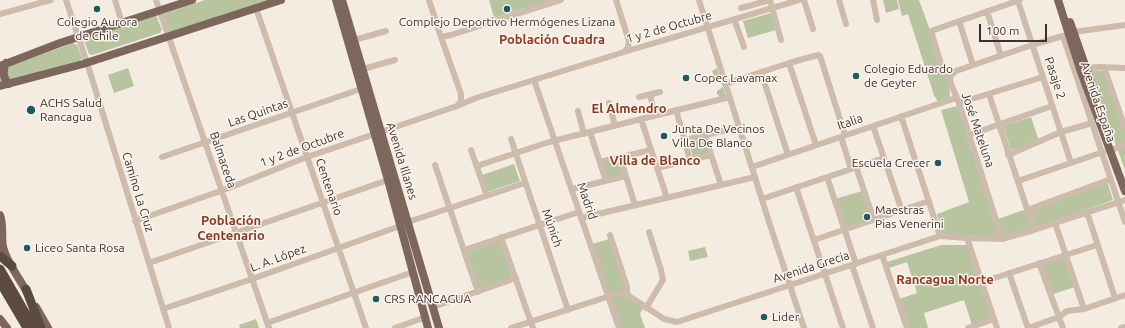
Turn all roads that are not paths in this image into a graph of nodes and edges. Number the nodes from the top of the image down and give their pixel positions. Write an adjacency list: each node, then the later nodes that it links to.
1 (51, 0): 21 (street)
2 (66, 0): 40 (street, Camino La Cruz)
3 (116, 0): 31 (street)
4 (156, 0): 25 (street, Balmaceda)
5 (191, 0): 25 (main road)
6 (281, 0): 22 (main road)
7 (336, 0): 65 (main road, Avenida Illanes)
8 (342, 0): 41 (main road, Avenida Illanes)
9 (430, 0): 39 (street)
10 (561, 0): 39 (street)
11 (616, 0): 43 (street)
12 (699, 0): 34 (street)
13 (770, 0): 23 (street); 24 (street)
14 (799, 0): 24 (street, 1 y 2 de Octubre)
15 (804, 0): 35 (street)
16 (840, 0): 32 (street)
17 (873, 0): 29 (street)
18 (1019, 0): 26 (street); 44 (street, Pasaje 2)
19 (1058, 0): 37 (main road, Avenida España)
20 (1064, 0): 37 (main road, Avenida España)
21 (34, 2): 27 (street)
22 (256, 8): 38 (main road); 79 (street, Centenario)
23 (742, 8)
24 (772, 8): 28 (street, 1 y 2 de Octubre); 42 (street)
25 (160, 11): 31 (main road); 38 (street, Balmaceda)
26 (988, 11): 30 (street); 48 (street)
27 (0, 14)
28 (734, 19): 34 (street, 1 y 2 de Octubre); 45 (street)
29 (877, 20)
30 (959, 21): 53 (street); 59 (street, José Mateluna)
31 (122, 23): 40 (main road)
32 (846, 24)
33 (1125, 25): 37 (street)
34 (707, 27): 46 (street, 1 y 2 de Octubre); 63 (street)
35 (812, 30)
36 (386, 31): 41 (street)
37 (1068, 34): 44 (street); 55 (main road, Avenida España); 83 (street, Avenida España)
38 (168, 36): 50 (main road); 99 (street, Balmaceda)
39 (441, 37): 67 (street)
40 (78, 38): 50 (street, Camino La Cruz); 52 (main road)
41 (354, 40): 57 (main road, Avenida Illanes)
42 (781, 40)
43 (629, 41): 46 (street); 47 (street)
44 (1032, 45): 48 (street); 60 (street, Pasaje 2)
45 (744, 47)
46 (638, 48): 47 (street, 1 y 2 de Octubre)
47 (624, 52): 61 (street, 1 y 2 de Octubre)
48 (1001, 56): 53 (street)
49 (395, 60): 57 (street)
50 (86, 62): 62 (main road); 151 (street, Camino La Cruz)
51 (789, 63): 58 (street); 95 (street); 100 (street)
52 (3, 64): 62 (main road)
53 (973, 65): 59 (street)
54 (1104, 67): 55 (street); 56 (street); 88 (street)
55 (1083, 68): 102 (main road, Avenida España); 135 (main road, Avenida España)
56 (1125, 68)
57 (363, 69): 91 (main road, Avenida Illanes)
58 (761, 72): 63 (street); 109 (street)
59 (950, 77): 73 (street, José Mateluna)
60 (1043, 77): 69 (street, Italia); 76 (street, Pasaje 2)
61 (534, 80): 72 (street, 1 y 2 de Octubre); 98 (street, Madrid)
62 (9, 84): 64 (main road)
63 (725, 84): 71 (street)
64 (0, 86)
65 (362, 89): 79 (street, Las Quintas); 91 (main road, Avenida Illanes)
66 (660, 92): 68 (street)
67 (461, 94): 72 (street); 75 (street)
68 (650, 94): 70 (street); 80 (street)
69 (989, 94): 73 (street, Italia); 86 (street)
70 (639, 97)
71 (730, 97): 77 (street); 87 (street)
72 (476, 98): 75 (street, 1 y 2 de Octubre)
73 (957, 101): 81 (street, Italia); 93 (street, José Mateluna)
74 (609, 103): 84 (street)
75 (457, 106): 91 (street, 1 y 2 de Octubre)
76 (1052, 106): 86 (street); 90 (street, Pasaje 2)
77 (676, 110): 80 (street); 97 (street)
78 (578, 111): 92 (street)
79 (292, 113): 99 (street, Las Quintas); 111 (street, Centenario)
80 (655, 116): 82 (street)
81 (901, 116): 85 (street, Italia); 140 (street)
82 (641, 119): 84 (street); 104 (street)
83 (1092, 123): 90 (street); 105 (street, Avenida España)
84 (615, 126): 89 (street)
85 (873, 126): 95 (street, Italia); 113 (street)
86 (999, 126): 93 (street); 107 (street)
87 (739, 127): 94 (street); 119 (street)
88 (1125, 128)
89 (590, 132): 92 (street); 115 (street)
90 (1061, 132): 107 (street); 116 (street, Pasaje 2)
91 (377, 133): 111 (street, 1 y 2 de Octubre); 126 (main road, Avenida Illanes); 154 (main road, Avenida Illanes)
92 (584, 134): 98 (street)
93 (969, 135): 164 (street, José Mateluna)
94 (705, 136): 97 (street); 108 (street)
95 (843, 136): 100 (street, Italia); 121 (street)
96 (511, 139): 106 (street, Múnich)
97 (685, 140): 114 (street)
98 (555, 141): 106 (street); 133 (street, Madrid)
99 (205, 142): 110 (street, Las Quintas); 134 (street, Balmaceda)
100 (816, 145): 109 (street, Italia)
101 (1125, 145): 102 (street)
102 (1114, 149): 129 (main road, Avenida España)
103 (471, 150): 118 (street)
104 (651, 150): 112 (street); 120 (street)
105 (1103, 152): 116 (street); 125 (street, Avenida España)
106 (515, 153): 118 (street); 130 (street, Múnich)
107 (1008, 154): 128 (street)
108 (711, 155): 114 (street); 131 (street)
109 (788, 155): 119 (street, Italia)
110 (162, 157)
111 (307, 157): 134 (street, 1 y 2 de Octubre); 142 (street, Centenario)
112 (620, 157): 115 (street); 122 (street)
113 (884, 158): 121 (street); 146 (street)
114 (690, 160): 120 (street)
115 (600, 162): 127 (street)
116 (1071, 163): 128 (street)
117 (435, 165): 144 (street)
118 (477, 166): 136 (street)
119 (752, 167): 123 (street)
120 (657, 168): 137 (street)
121 (854, 168): 124 (street); 150 (street)
122 (626, 176): 127 (street); 143 (street)
123 (755, 177): 131 (street); 138 (street)
124 (827, 177): 132 (street); 156 (street)
125 (1111, 179): 141 (street, Avenida España); 145 (street)
126 (388, 180): 142 (street); 154 (main road, Avenida Illanes)
127 (606, 181): 133 (street)
128 (1018, 181): 145 (street)
129 (1125, 182)
130 (525, 183): 136 (street, L. A. López); 155 (street, Múnich)
131 (720, 185): 137 (street)
132 (796, 188): 138 (street); 165 (street)
133 (572, 189): 149 (street, Madrid)
134 (221, 190): 151 (street, 1 y 2 de Octubre); 159 (street, Balmaceda)
135 (1125, 192)
136 (487, 196): 144 (street, L. A. López)
137 (667, 198): 143 (street)
138 (762, 199): 184 (street)
139 (1125, 200): 141 (street, Avenida Grecia)
140 (929, 201): 146 (street); 161 (street)
141 (1118, 202): 147 (street, Avenida Grecia); 152 (street, Avenida España)
142 (323, 203): 159 (street); 167 (street, Centenario)
143 (635, 205): 149 (street)
144 (450, 208): 154 (street, L. A. López); 168 (street)
145 (1027, 210): 157 (street)
146 (902, 211): 150 (street)
147 (1086, 212): 153 (street, Avenida Grecia); 166 (street)
148 (0, 215): 175 (main road)
149 (580, 215): 155 (street); 190 (street, Madrid)
150 (874, 220): 156 (street)
151 (135, 221): 172 (street, Camino La Cruz)
152 (1125, 222)
153 (1055, 223): 157 (street, Avenida Grecia); 170 (street)
154 (404, 224): 167 (street, L. A. López); 177 (main road, Avenida Illanes); 192 (main road, Avenida Illanes)
155 (540, 225): 162 (street); 196 (street, Múnich)
156 (845, 230): 165 (street); 174 (street)
157 (1034, 230): 164 (street, Avenida Grecia)
158 (649, 232): 193 (street)
159 (236, 234): 172 (street); 181 (street, Balmaceda)
160 (610, 235): 188 (street)
161 (940, 236): 163 (street, Avenida Grecia); 169 (street, Avenida Grecia)
162 (502, 237): 168 (street); 180 (street)
163 (967, 238): 164 (street, Avenida Grecia); 183 (street)
164 (1002, 239)
165 (814, 240): 179 (street)
166 (1097, 245): 170 (street); 191 (street)
167 (338, 248): 181 (street, L. A. López); 186 (street, Centenario)
168 (464, 250): 187 (street)
169 (882, 255): 174 (street, Avenida Grecia); 218 (street)
170 (1066, 255): 173 (street); 195 (street)
171 (0, 256): 175 (highway)
172 (149, 263): 194 (street, Camino La Cruz)
173 (1039, 263): 178 (street); 197 (street)
174 (854, 264): 179 (street, Avenida Grecia); 217 (street)
175 (12, 266): 185 (main road)
176 (0, 269): 207 (highway)
177 (413, 272): 186 (street); 200 (main road, Avenida Illanes)
178 (1009, 273): 183 (street); 221 (street)
179 (825, 274): 184 (street, Avenida Grecia); 216 (street)
180 (516, 278): 187 (street); 203 (street)
181 (252, 279): 194 (street, L. A. López); 201 (street, Balmaceda)
182 (0, 282): 206 (highway)
183 (982, 282): 199 (street)
184 (790, 285): 193 (street, Avenida Grecia); 215 (street)
185 (26, 289): 208 (highway); 209 (main road)
186 (354, 292): 201 (street); 211 (street, Centenario)
187 (478, 292): 192 (street)
188 (626, 294): 190 (street); 193 (street, Avenida Grecia)
189 (1125, 295): 191 (street)
190 (608, 296): 196 (street); 214 (street, Madrid)
191 (1115, 298): 195 (street)
192 (433, 307): 202 (main road, Avenida Illanes)
193 (646, 308)
194 (163, 309): 210 (street, Camino La Cruz)
195 (1084, 309): 197 (street)
196 (568, 310): 203 (street)
197 (1059, 317): 221 (street); 222 (street)
198 (0, 319): 205 (main road)
199 (994, 319): 219 (street); 220 (street)
200 (427, 324): 202 (main road); 212 (street)
201 (268, 325)
202 (438, 325)
203 (532, 325): 213 (street)
204 (1125, 327): 223 (street)
205 (7, 328)
206 (27, 328)
207 (34, 328)
208 (41, 328)
209 (48, 328)
210 (169, 328)
211 (366, 328)
212 (395, 328)
213 (511, 328)
214 (619, 328)
215 (804, 328)
216 (843, 328)
217 (873, 328)
218 (907, 328)
219 (968, 328)
220 (997, 328)
221 (1028, 328)
222 (1063, 328)
223 (1121, 328)

